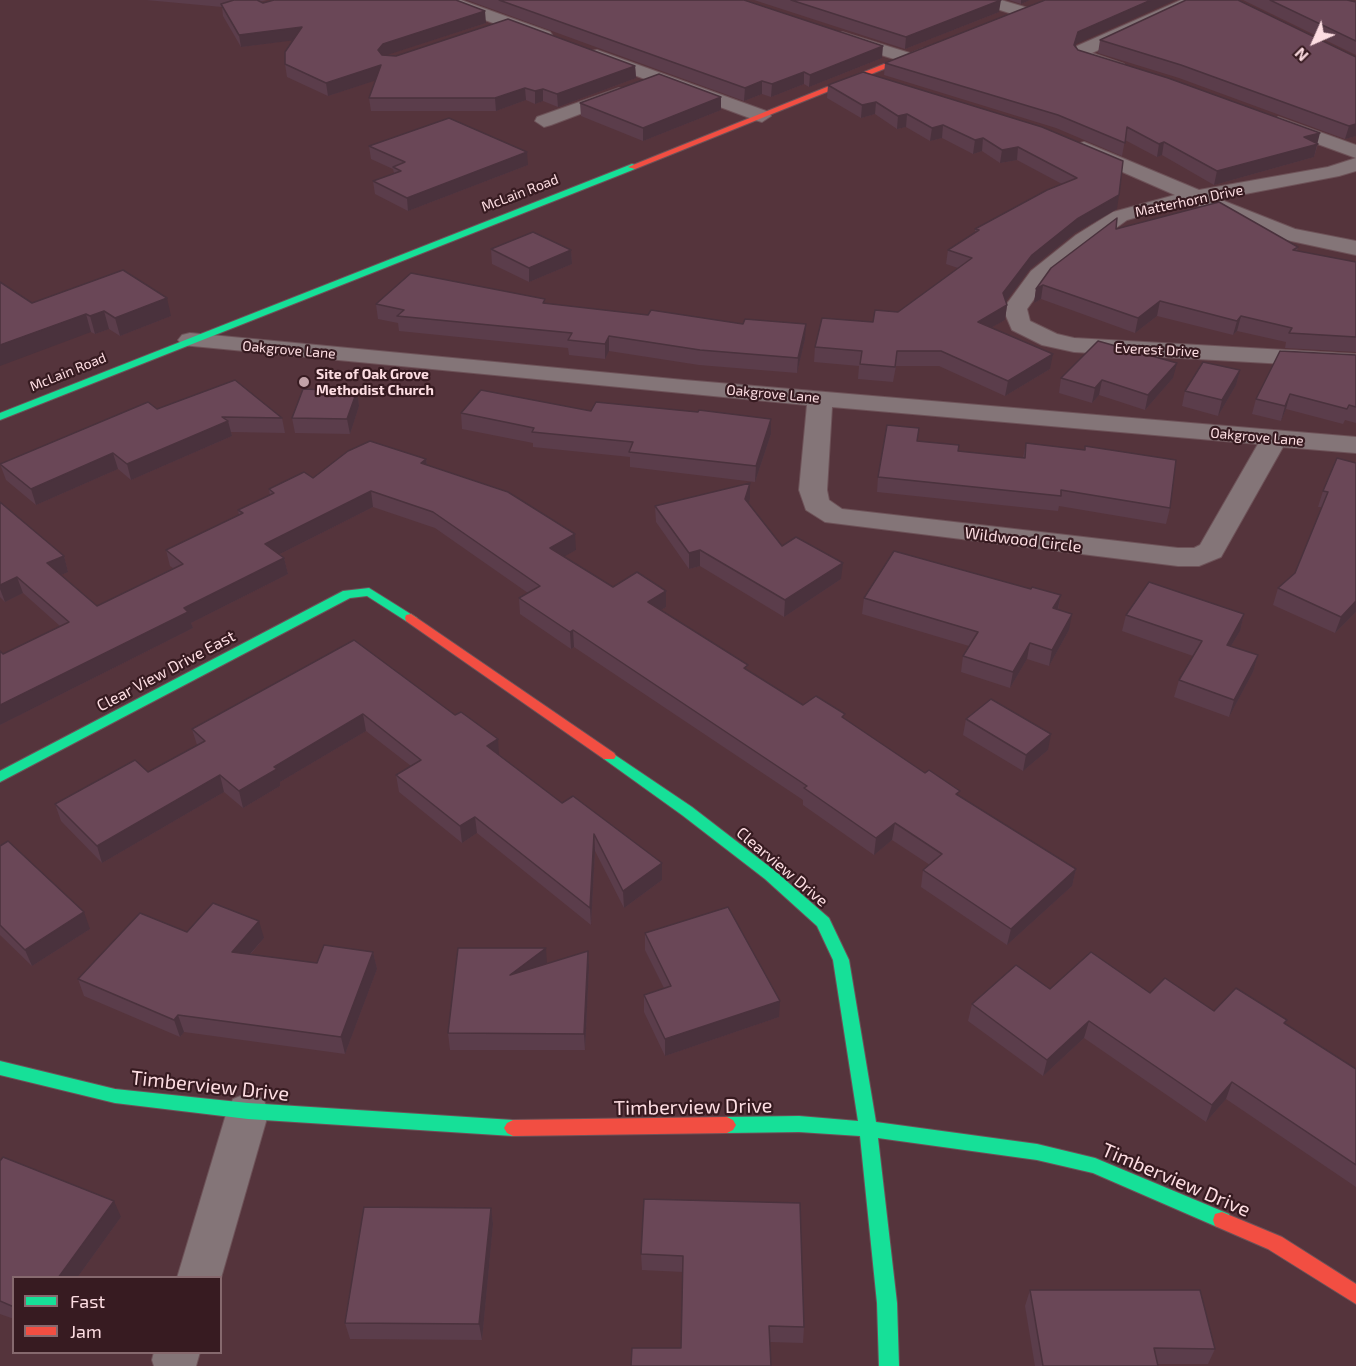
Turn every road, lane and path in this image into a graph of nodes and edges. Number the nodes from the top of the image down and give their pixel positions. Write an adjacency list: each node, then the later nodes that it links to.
1 (446, 0): 6 (street)
2 (984, 0): 4 (street)
3 (1195, 0): 13 (street)
4 (1027, 10): 5 (street)
5 (1001, 20)
6 (509, 23): 7 (street); 9 (street)
7 (488, 30)
8 (830, 33): 12 (street)
9 (563, 43)
10 (938, 46): 12 (street, McLain Road)
11 (584, 51): 15 (street)
12 (907, 58): 14 (street, McLain Road)
13 (1139, 74)
14 (863, 76): 16 (street); 17 (street, McLain Road)
15 (659, 78): 17 (street); 19 (street)
16 (897, 86)
17 (762, 116): 26 (street, McLain Road)
18 (1263, 118): 21 (street)
19 (544, 121)
20 (1066, 141): 23 (street)
21 (1356, 152)
22 (1356, 164): 23 (street, Matterhorn Drive)
23 (1197, 198): 24 (street); 25 (street, Matterhorn Drive)
24 (1356, 248)
25 (1039, 276): 27 (street, Everest Drive)
26 (190, 340): 28 (street, Oakgrove Lane); 29 (street, McLain Road)
27 (1356, 361)
28 (820, 398): 30 (street, Oakgrove Lane); 30 (street, Wildwood Circle)
29 (0, 417)
30 (1274, 439): 31 (street, Oakgrove Lane)
31 (1356, 445)
32 (347, 594): 33 (street, Clear View Drive East); 36 (street, Clearview Drive)
33 (0, 777)
34 (0, 1068): 35 (street, Timberview Drive)
35 (248, 1112): 36 (street, Timberview Drive); 37 (street)
36 (868, 1129): 38 (street, Timberview Drive); 39 (street, Clearview Drive)
37 (201, 1276)
38 (1356, 1295)
39 (890, 1366)

